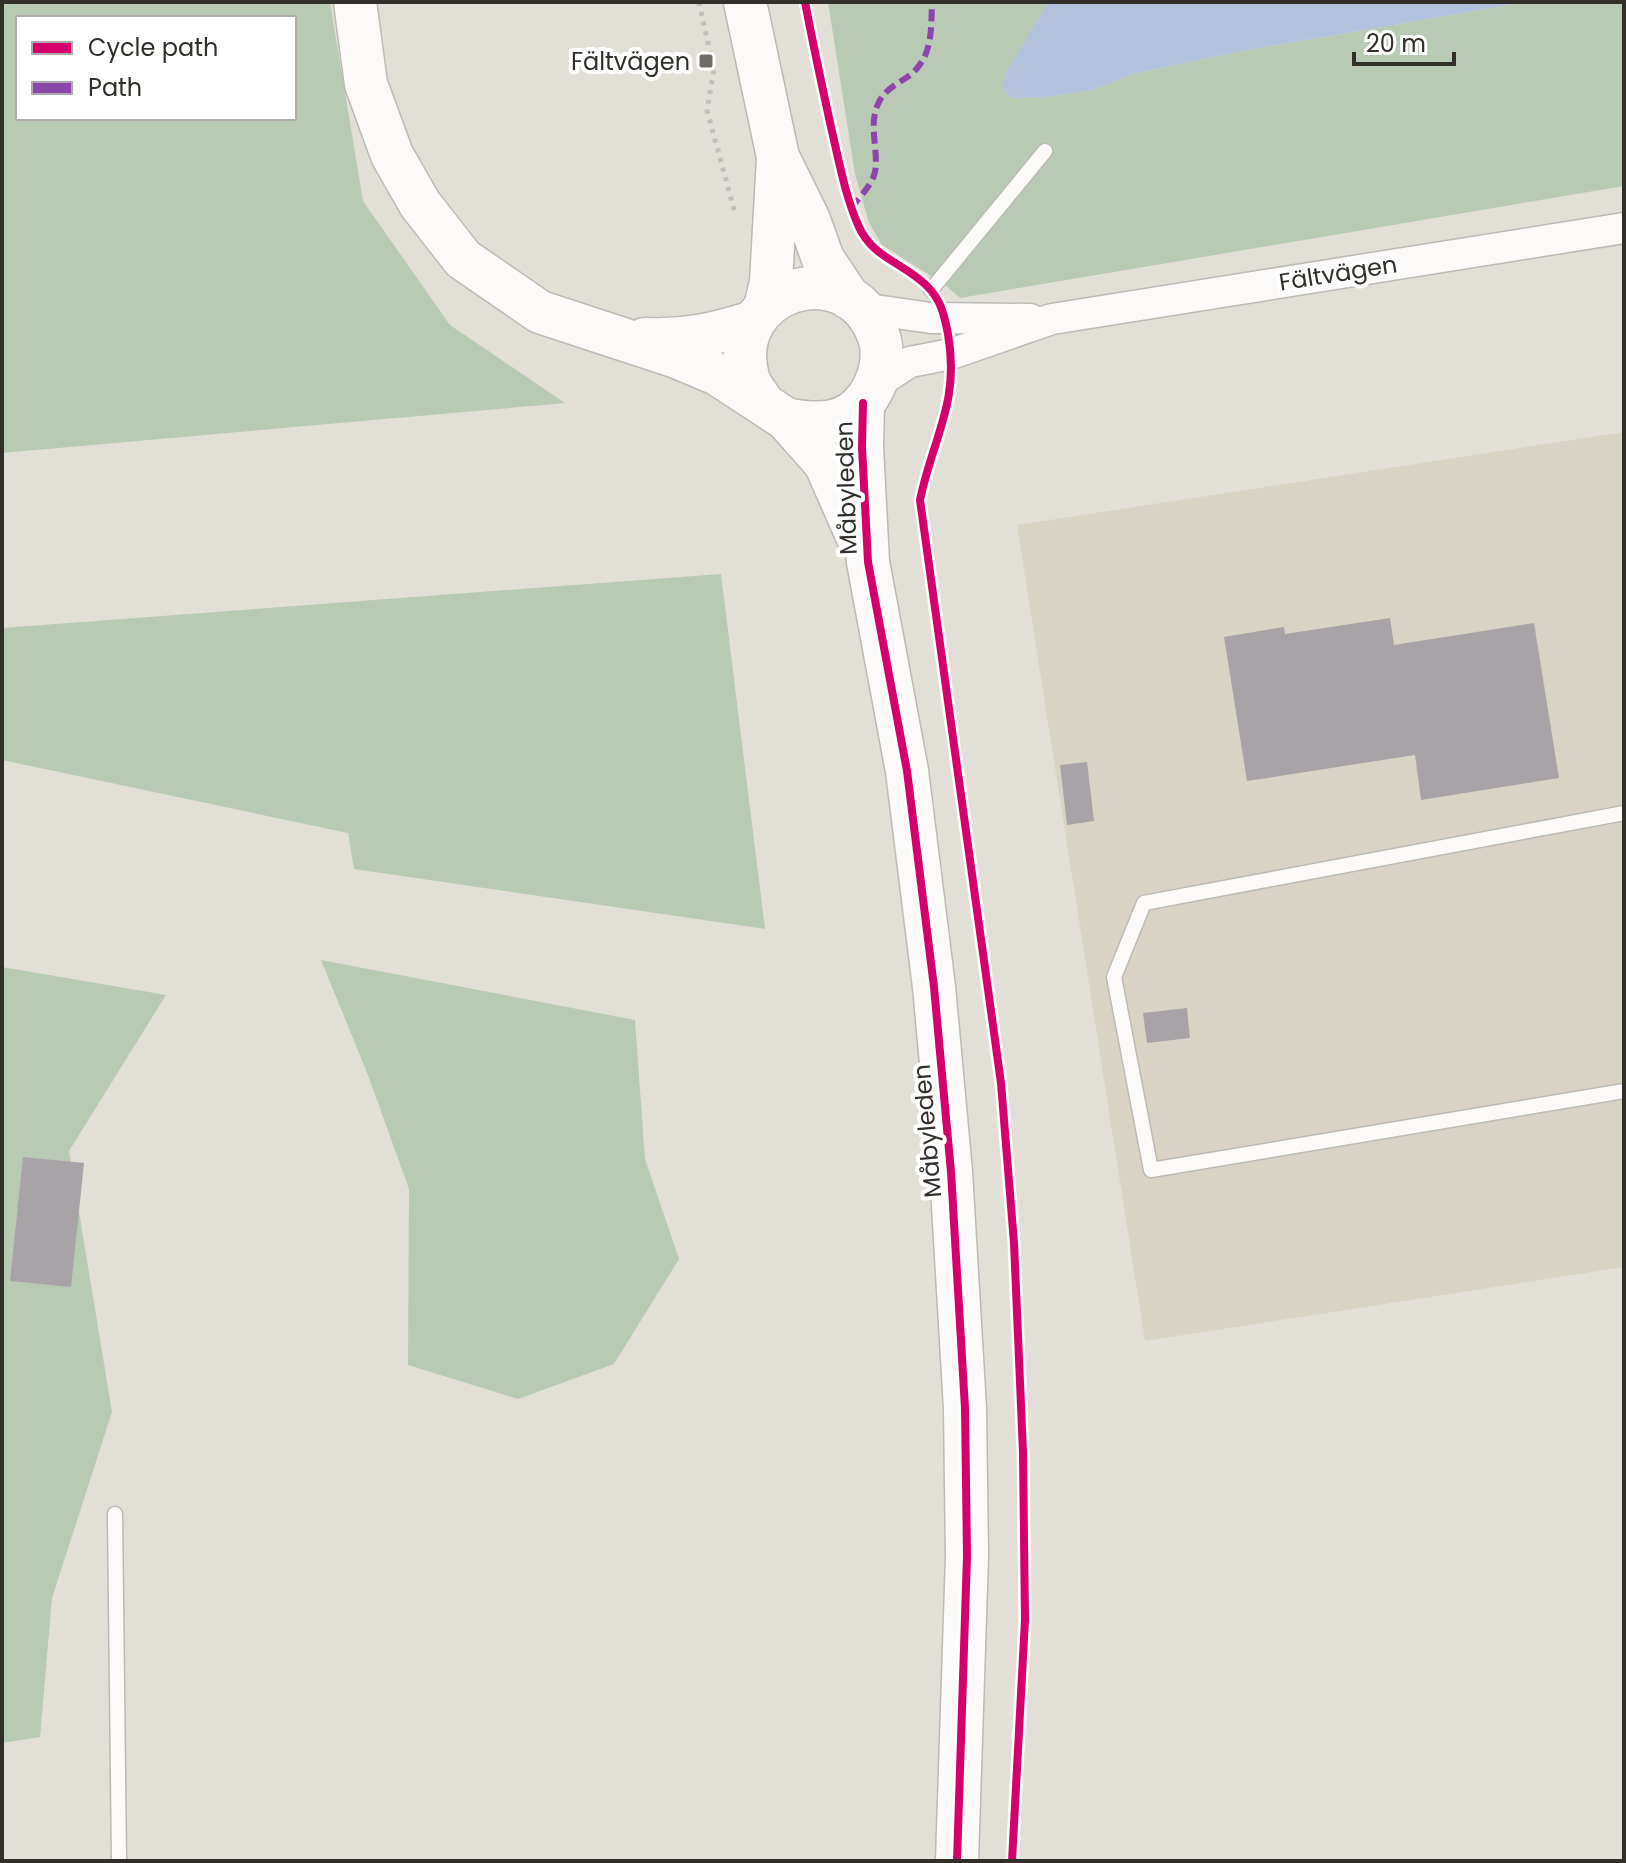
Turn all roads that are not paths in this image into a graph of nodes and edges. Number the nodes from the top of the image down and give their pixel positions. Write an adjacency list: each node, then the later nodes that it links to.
1 (355, 2): 10 (street)
2 (745, 2): 4 (street, Måbyleden)
3 (1045, 151): 6 (lane)
4 (778, 157): 7 (street, Måbyleden); 8 (street, Måbyleden)
5 (1624, 228): 9 (street, Fältvägen)
6 (931, 290)
7 (855, 303): 8 (street); 9 (street, Fältvägen); 11 (street, Måbyleden)
8 (759, 315): 10 (street); 12 (street, Måbyleden)
9 (1052, 319): 11 (street, Fältvägen)
10 (612, 337): 12 (street)
11 (870, 393): 12 (street, Måbyleden); 13 (street, Måbyleden)
12 (774, 411): 13 (street, Måbyleden)
13 (868, 562): 18 (street, Måbyleden)
14 (1624, 813): 15 (lane)
15 (1624, 1091)
16 (115, 1514): 17 (lane)
17 (119, 1861)
18 (957, 1861)

